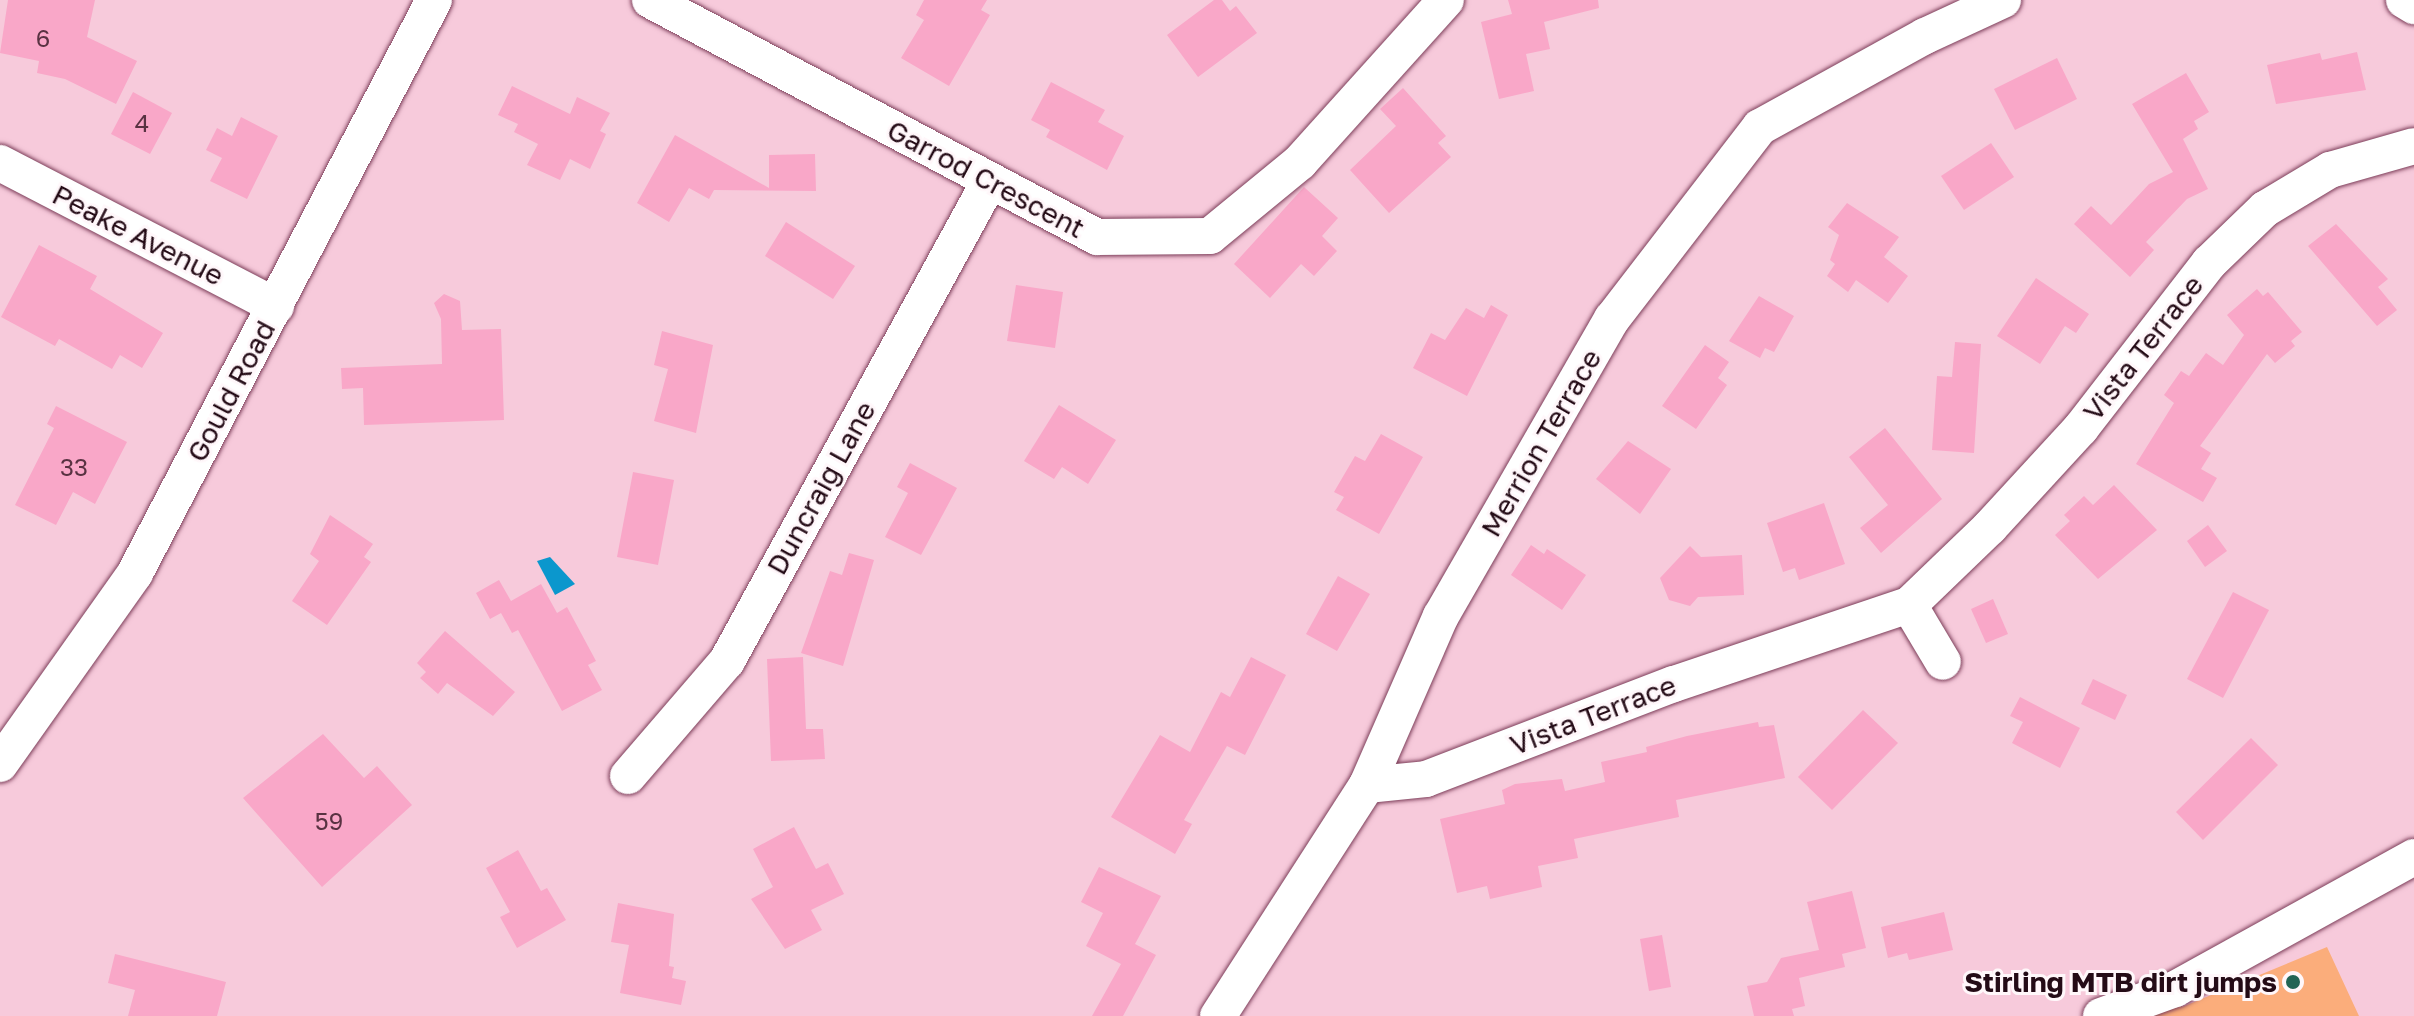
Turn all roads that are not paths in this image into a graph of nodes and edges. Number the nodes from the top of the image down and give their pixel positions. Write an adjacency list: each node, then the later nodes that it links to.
1 (434, 0): 10 (street, Gould Road)
2 (650, 0): 9 (street, Garrod Crescent)
3 (1446, 0): 9 (street, Garrod Crescent)
4 (2003, 0): 15 (street, Merrion Terrace)
5 (2404, 0): 6 (street)
6 (2414, 6)
7 (2414, 146): 11 (street, Vista Terrace)
8 (0, 163): 10 (street, Peake Avenue)
9 (989, 182): 14 (street, Duncraig Lane)
10 (276, 306): 13 (street, Gould Road)
11 (1909, 605): 12 (street); 15 (street, Vista Terrace)
12 (1943, 662)
13 (0, 764)
14 (628, 776)
15 (1367, 785): 17 (street, Merrion Terrace)
16 (2414, 857): 18 (street)
17 (1218, 1016)
18 (2101, 1016)

